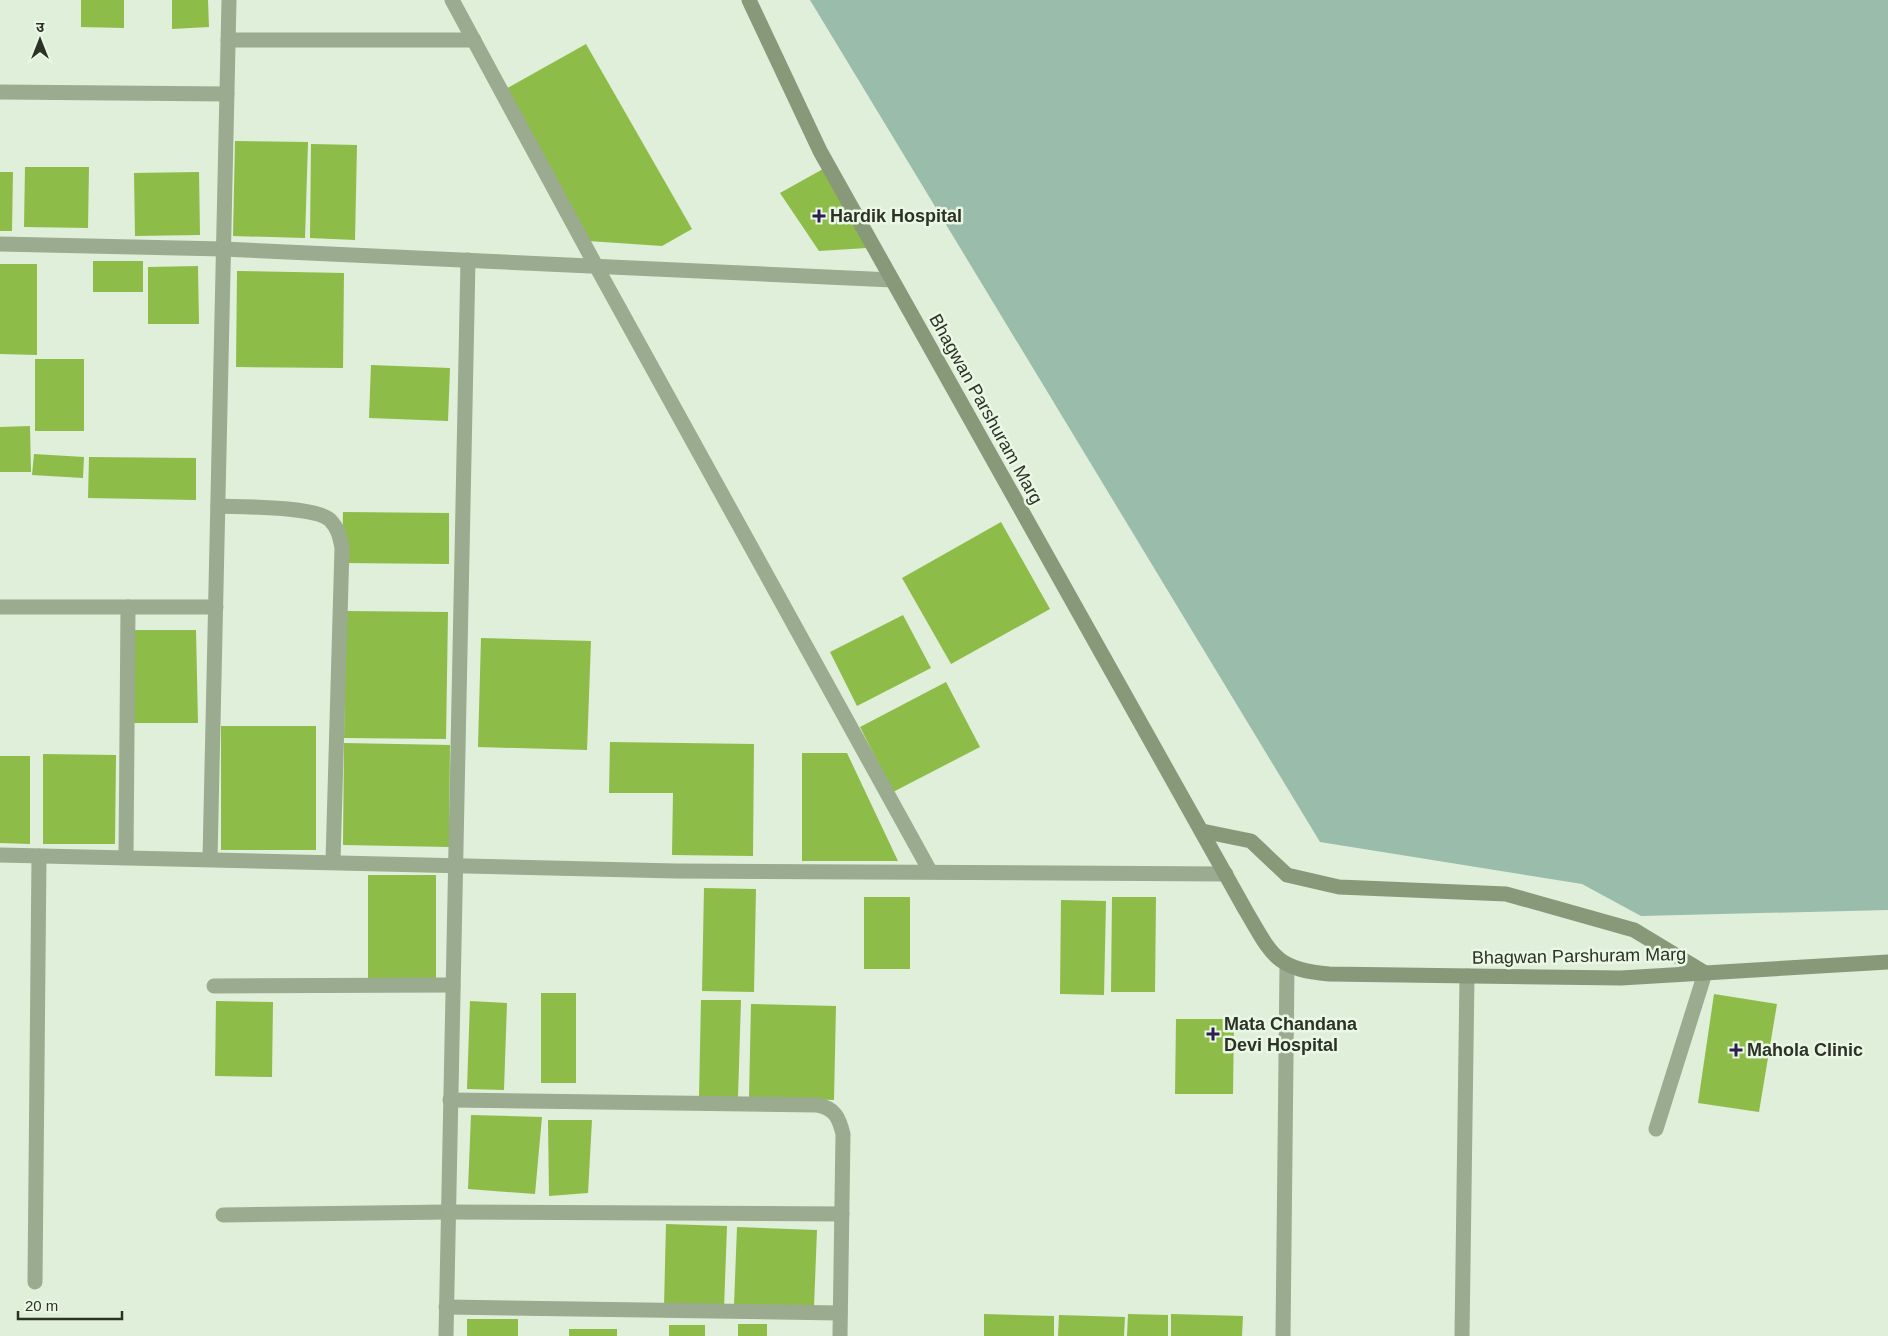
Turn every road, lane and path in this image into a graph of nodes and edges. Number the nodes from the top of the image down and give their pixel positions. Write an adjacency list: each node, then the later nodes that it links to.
1 (230, 0): 4 (street)
2 (452, 0): 5 (street)
3 (749, 0): 12 (street, Bhagwan Parshuram Marg)
4 (228, 40): 5 (street); 7 (street)
5 (474, 40): 11 (street)
6 (0, 92): 7 (street)
7 (227, 94): 9 (street)
8 (0, 244): 9 (street)
9 (223, 249): 10 (street); 13 (street)
10 (468, 260): 11 (street); 23 (street)
11 (596, 266): 12 (street); 24 (street)
12 (892, 280): 17 (street, Bhagwan Parshuram Marg)
13 (218, 506): 16 (street); 22 (street)
14 (0, 607): 15 (street)
15 (128, 607): 16 (street); 20 (street)
16 (216, 607): 21 (street)
17 (1202, 831): 25 (street, Bhagwan Parshuram Marg); 28 (street, Bhagwan Parshuram Marg)
18 (0, 855): 19 (street)
19 (39, 856): 20 (street); 37 (street)
20 (126, 857): 21 (street)
21 (210, 859): 22 (street)
22 (333, 862): 23 (street)
23 (455, 865): 24 (street); 30 (street)
24 (930, 871): 25 (street)
25 (1226, 874): 27 (street, Bhagwan Parshuram Marg)
26 (1888, 962): 28 (street)
27 (1287, 966): 29 (street, Bhagwan Parshuram Marg); 42 (street)
28 (1705, 973): 29 (street, Bhagwan Parshuram Marg); 33 (street)
29 (1467, 976): 43 (street)
30 (453, 985): 31 (street); 32 (street)
31 (214, 986)
32 (450, 1100): 34 (street); 35 (street)
33 (1656, 1128)
34 (448, 1212): 35 (street); 36 (street); 38 (street)
35 (842, 1214): 39 (street)
36 (223, 1215)
37 (35, 1282)
38 (446, 1307): 39 (street); 40 (street)
39 (840, 1313): 41 (street)
40 (446, 1336)
41 (840, 1336)
42 (1284, 1336)
43 (1462, 1336)

